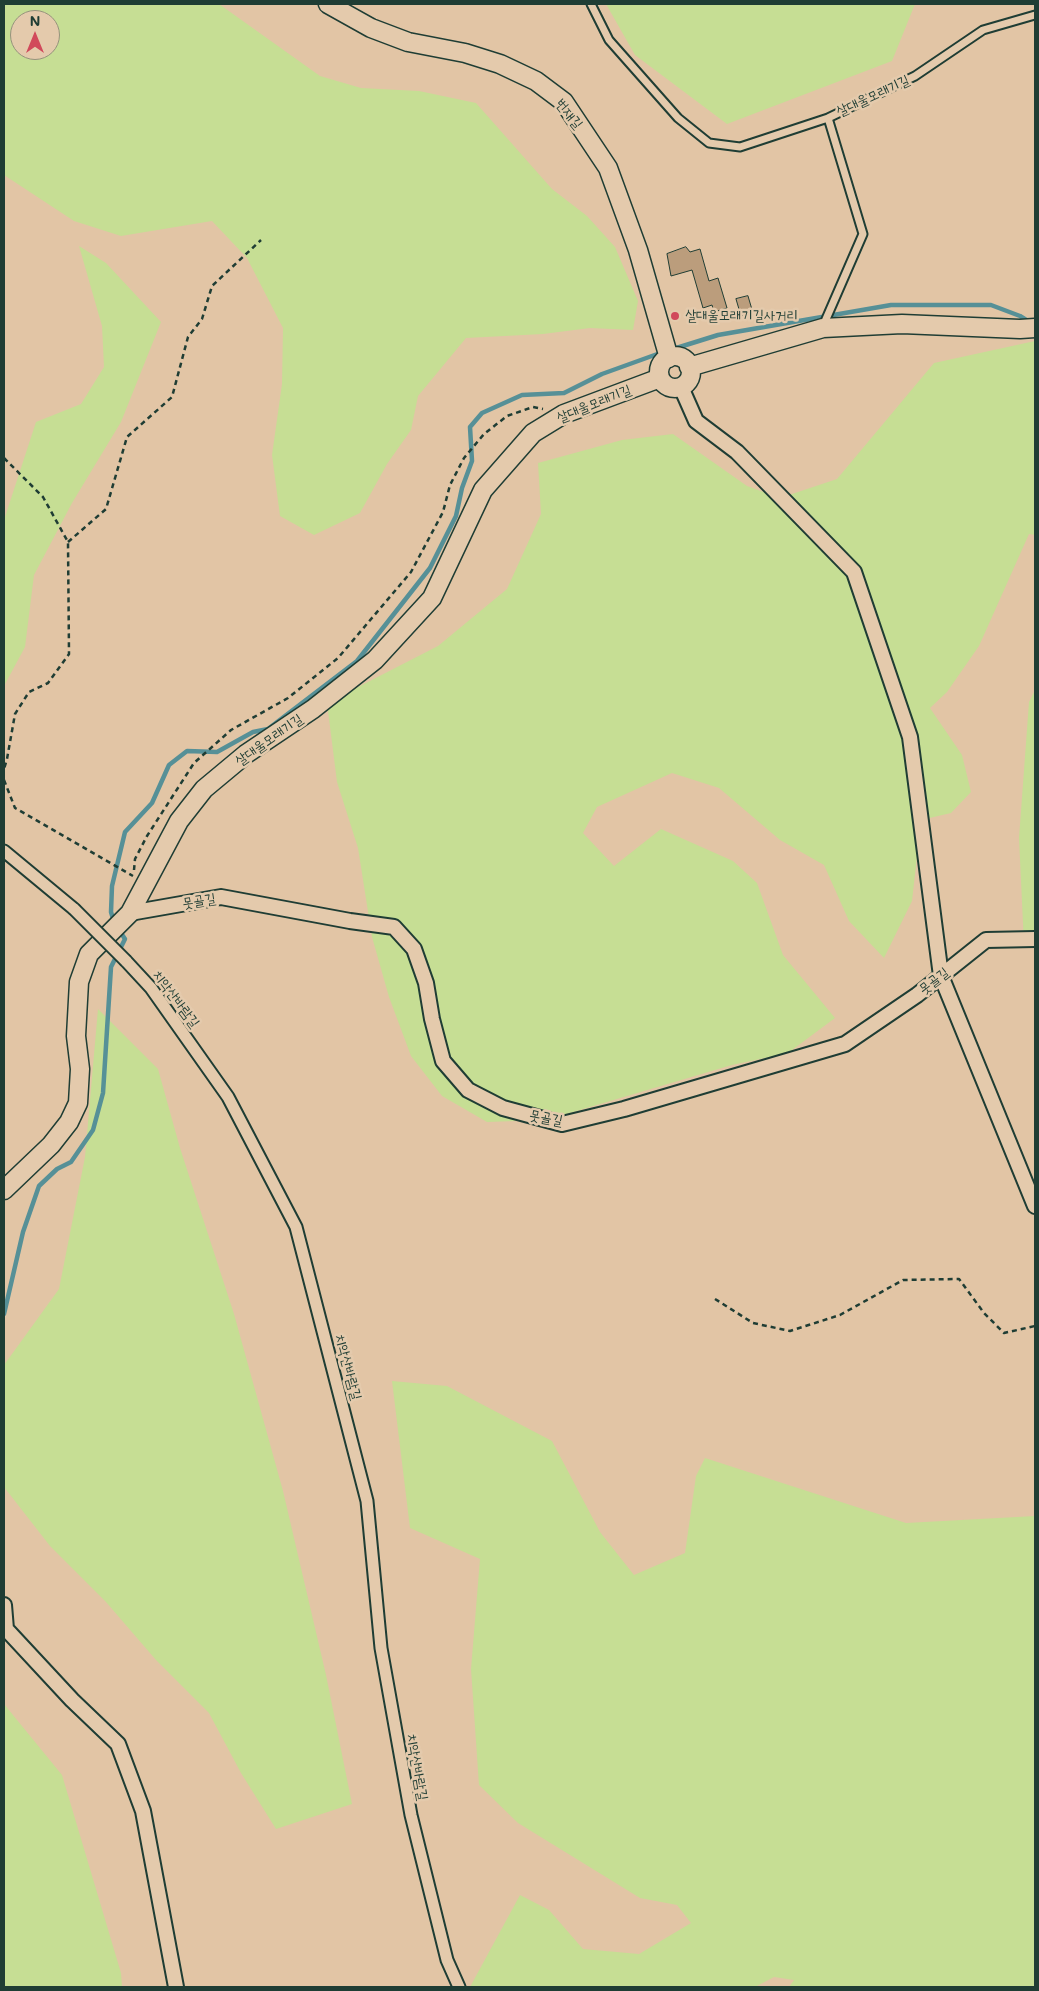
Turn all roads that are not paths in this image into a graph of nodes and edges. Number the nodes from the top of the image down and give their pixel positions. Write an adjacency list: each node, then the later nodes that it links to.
1 (328, 4): 7 (street, 번재길)
2 (591, 4): 4 (lane)
3 (1035, 16): 4 (lane, 살대울모래기길)
4 (828, 118): 5 (lane, 살대울모래기길)
5 (825, 323): 6 (street); 8 (street)
6 (1028, 329)
7 (668, 356): 8 (street); 9 (street)
8 (689, 367): 10 (street)
9 (660, 378): 10 (street); 12 (street, 살대울모래기길)
10 (681, 387): 14 (street)
11 (4, 851): 19 (street, 치악산바람길, bridge)
12 (126, 918): 14 (street, 못골길); 15 (street, 살대울모래기길)
13 (1035, 939): 14 (street, 못골길)
14 (941, 976): 16 (street)
15 (4, 1190)
16 (1035, 1206)
17 (4, 1605): 18 (street)
18 (176, 1987)
19 (458, 1987)

